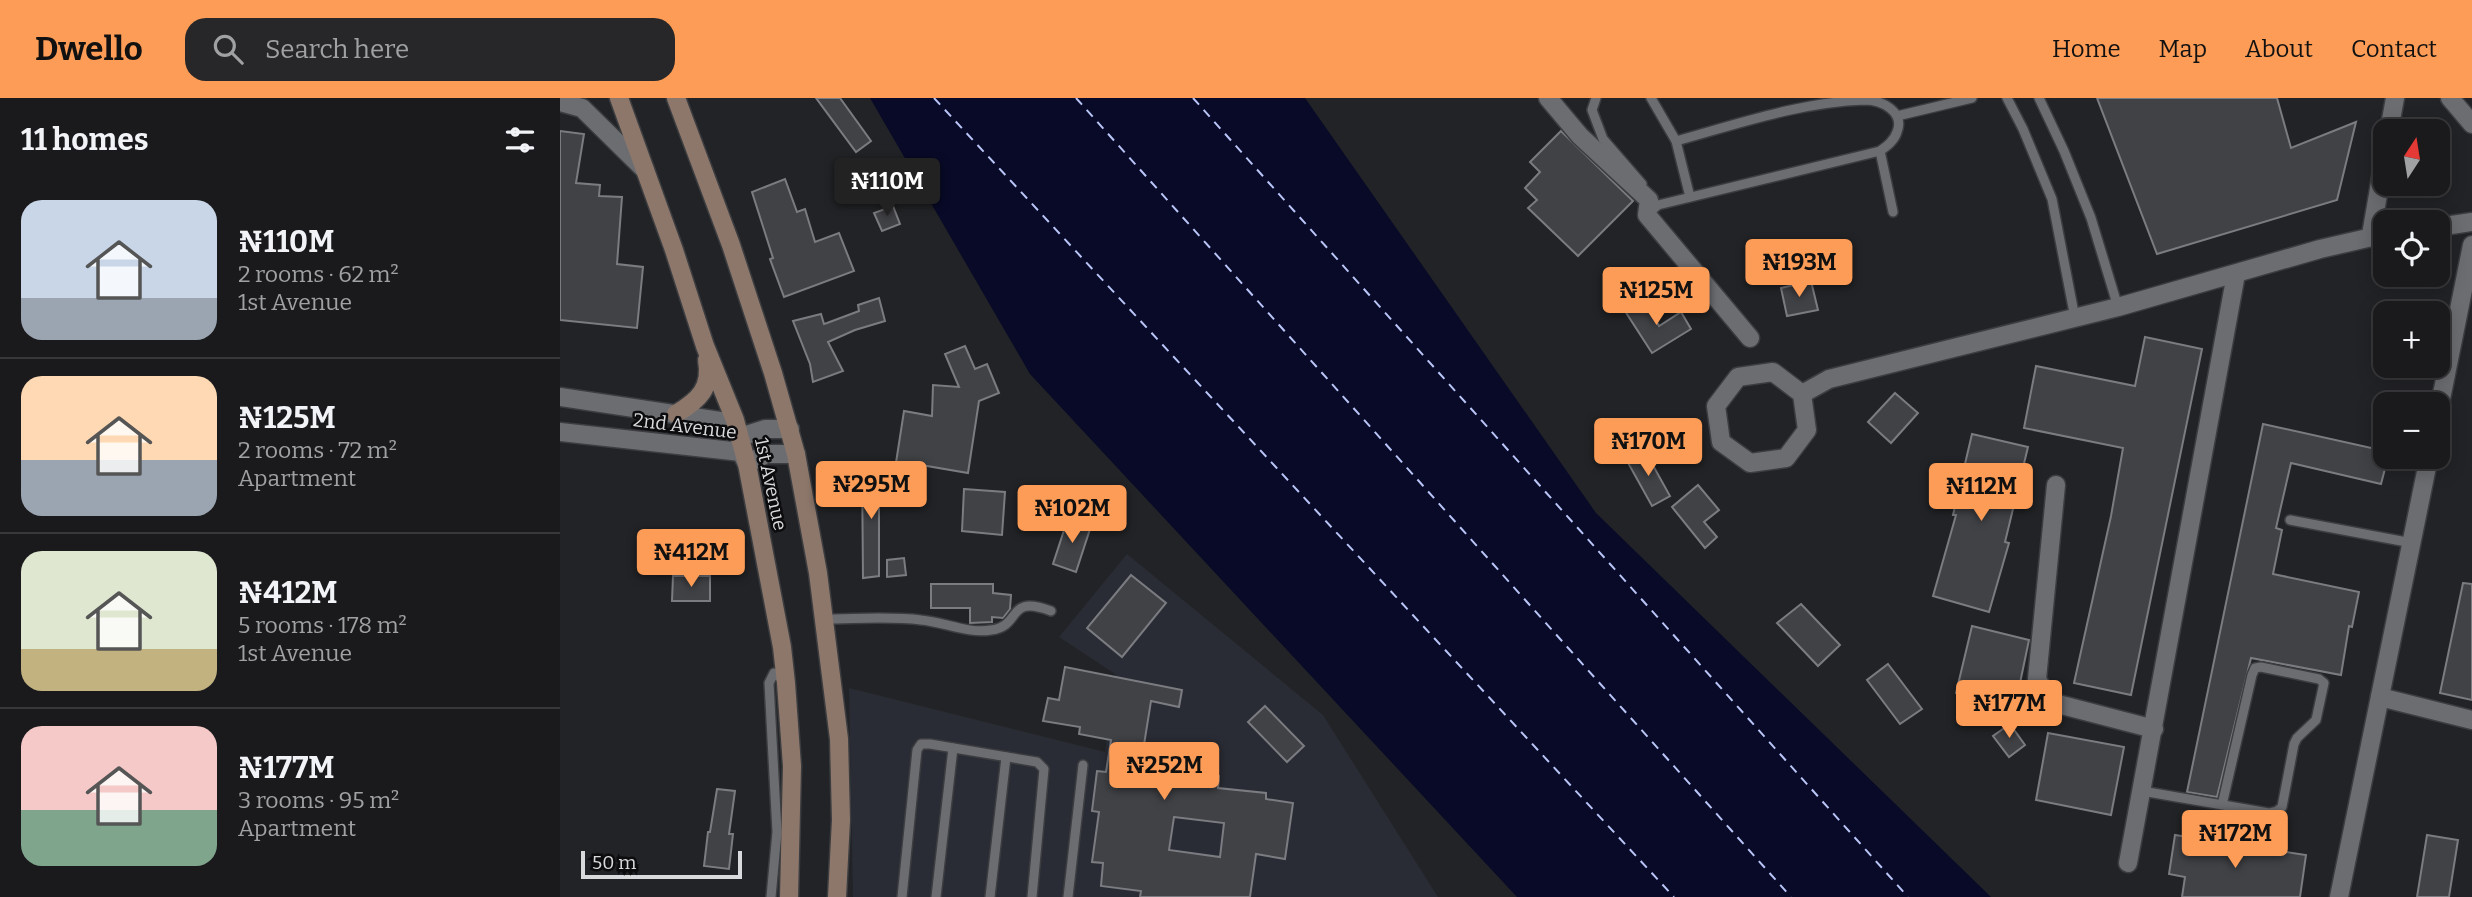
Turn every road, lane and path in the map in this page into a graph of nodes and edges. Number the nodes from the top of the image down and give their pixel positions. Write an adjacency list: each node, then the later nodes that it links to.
1 (619, 98): 17 (main road, 1st Avenue)
2 (676, 98): 34 (main road, 1st Avenue)
3 (1548, 98): 19 (street)
4 (1596, 98): 19 (lane)
5 (1651, 98): 15 (lane)
6 (1972, 98): 12 (lane)
7 (2007, 98): 27 (lane)
8 (2039, 98): 26 (lane)
9 (2395, 98): 13 (street)
10 (2450, 98): 14 (street)
11 (560, 102): 17 (street)
12 (1897, 116): 15 (lane); 16 (lane)
13 (2391, 119)
14 (2472, 124)
15 (1676, 141): 18 (lane)
16 (1880, 151): 18 (lane); 20 (lane)
17 (645, 170): 29 (main road, 1st Avenue)
18 (1690, 197): 19 (lane)
19 (1653, 210): 28 (street)
20 (1893, 212)
21 (2472, 222): 22 (street)
22 (2450, 225)
23 (2373, 235): 25 (street)
24 (2472, 246): 30 (street)
25 (2236, 274): 26 (street); 48 (street)
26 (2118, 307): 27 (street)
27 (2075, 318): 31 (street)
28 (1750, 338)
29 (705, 346): 33 (main road); 36 (main road, 1st Avenue)
30 (2442, 392)
31 (1802, 394): 31 (street)
32 (560, 397): 33 (street, 2nd Avenue)
33 (676, 414): 36 (street, 2nd Avenue)
34 (790, 429): 36 (street, 2nd Avenue); 37 (main road, 1st Avenue)
35 (560, 432): 38 (street, 2nd Avenue)
36 (740, 437): 38 (main road, 1st Avenue)
37 (796, 454): 38 (street, 2nd Avenue); 44 (main road, 1st Avenue)
38 (747, 464): 45 (main road, 1st Avenue)
39 (2427, 469): 42 (street)
40 (2056, 485): 48 (street)
41 (2290, 520): 42 (lane)
42 (2412, 543): 46 (street)
43 (1051, 611): 44 (lane)
44 (823, 619): 57 (main road, 1st Avenue)
45 (786, 682): 55 (lane); 56 (main road, 1st Avenue)
46 (2380, 697): 47 (street); 63 (street)
47 (2472, 720)
48 (2154, 729): 52 (street)
49 (953, 748): 50 (lane); 58 (lane); 59 (lane)
50 (1006, 757): 60 (lane); 61 (lane)
51 (1083, 765): 62 (lane)
52 (2142, 791): 53 (lane); 54 (street)
53 (2222, 805): 53 (lane)
54 (2128, 863)
55 (771, 897)
56 (789, 897)
57 (837, 897)
58 (902, 897)
59 (936, 897)
60 (990, 897)
61 (1032, 897)
62 (1068, 897)
63 (2339, 897)

